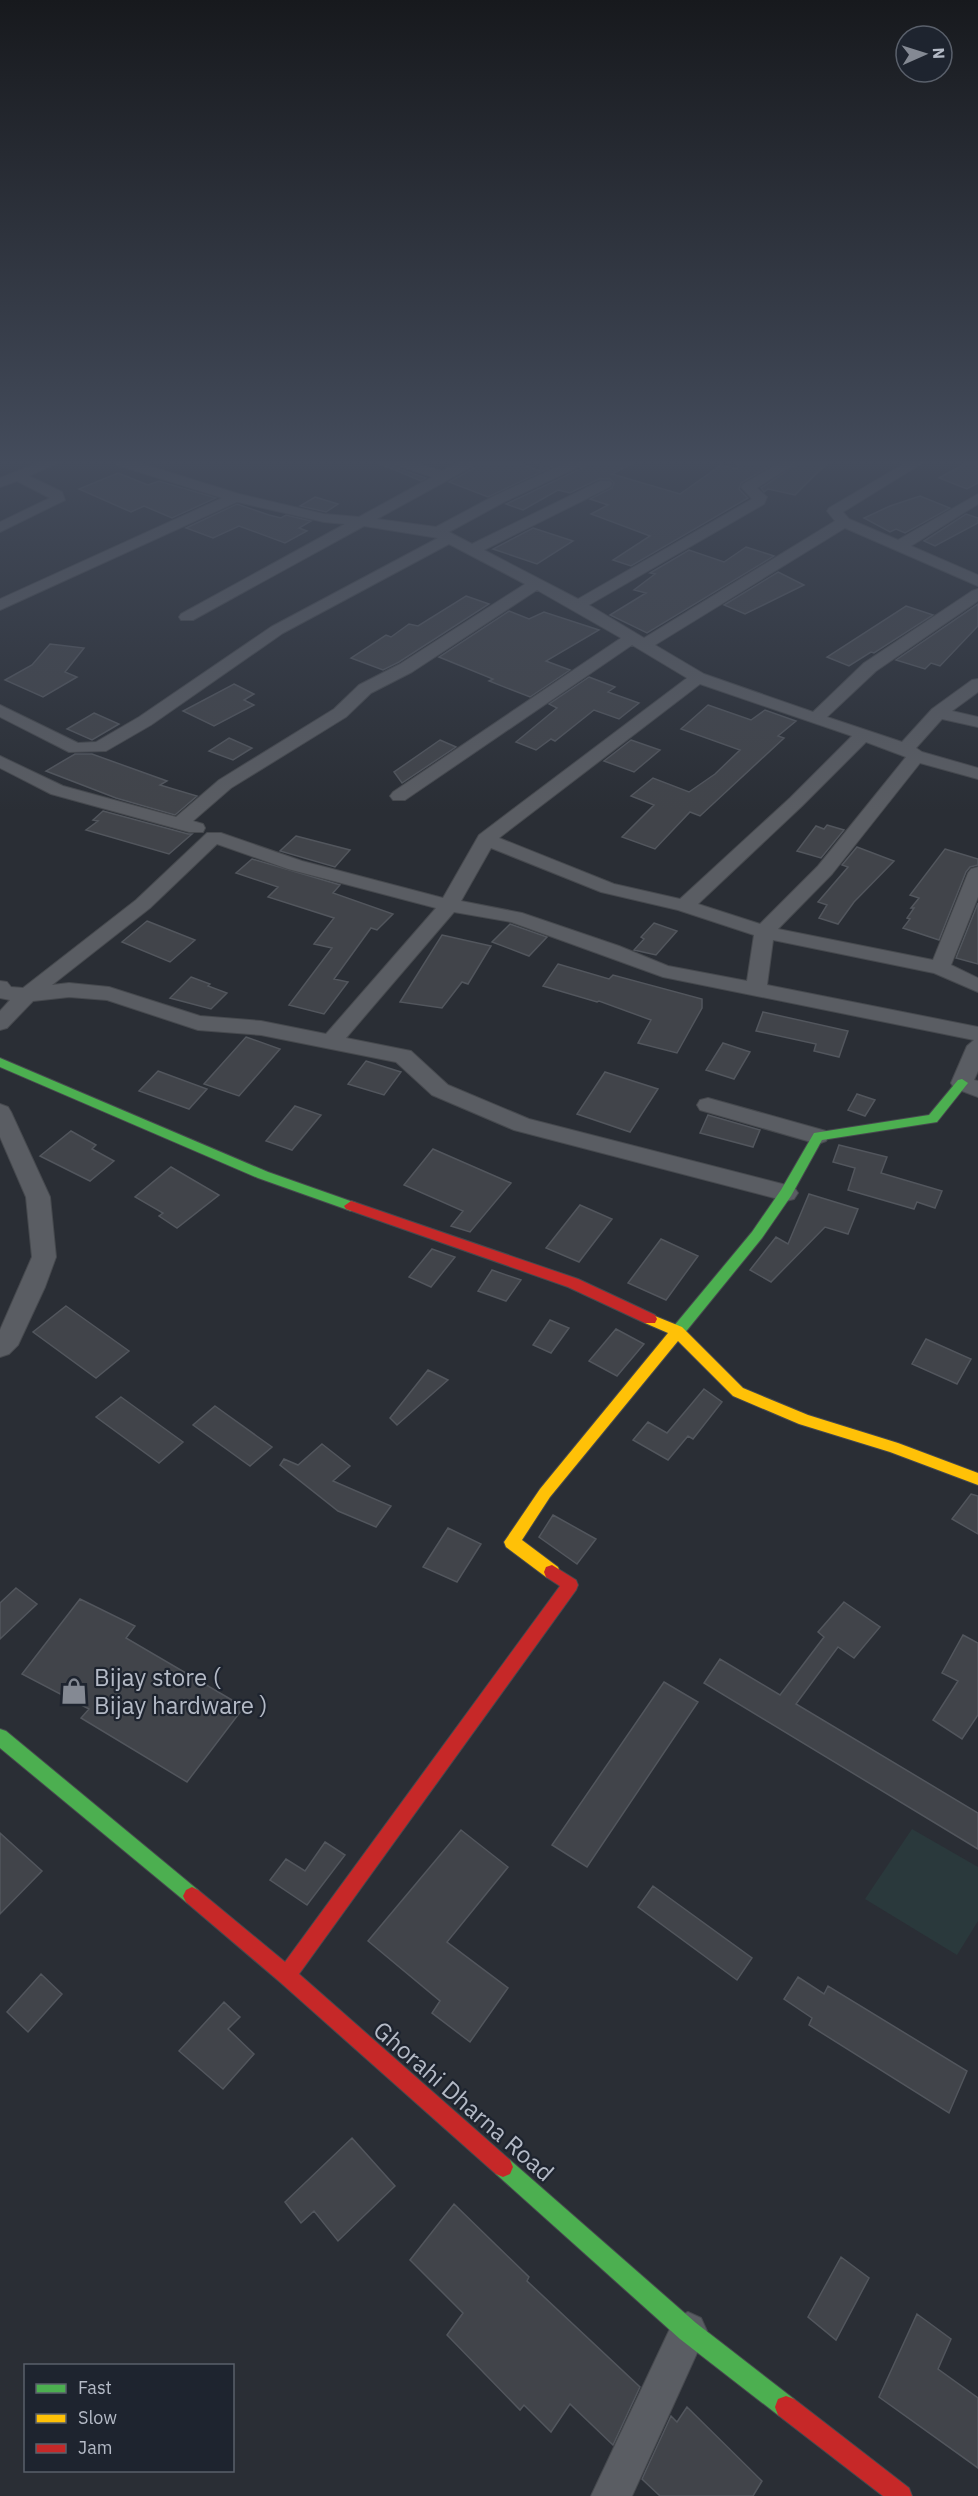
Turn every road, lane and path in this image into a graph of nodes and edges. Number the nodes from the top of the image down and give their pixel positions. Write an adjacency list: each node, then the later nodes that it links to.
1 (57, 578): 9 (street)
2 (258, 578): 11 (street)
3 (367, 578): 15 (street)
4 (528, 578): 7 (street)
5 (624, 578): 10 (street)
6 (746, 578): 12 (street)
7 (537, 583): 10 (street); 24 (street)
8 (978, 594): 17 (street)
9 (0, 605)
10 (578, 605): 12 (street)
11 (187, 617)
12 (638, 641): 13 (street); 23 (street)
13 (698, 678): 17 (street); 26 (street)
14 (978, 684): 16 (street)
15 (0, 710)
16 (938, 713): 18 (street); 20 (street)
17 (816, 718): 19 (street)
18 (978, 722)
19 (862, 735): 20 (street); 29 (street)
20 (910, 753): 22 (street); 30 (street)
21 (0, 761): 24 (street)
22 (978, 774)
23 (399, 796)
24 (180, 823): 25 (street)
25 (214, 837): 28 (street); 35 (street)
26 (486, 839): 28 (street); 29 (street)
27 (978, 873): 31 (street)
28 (450, 905): 34 (street); 38 (street)
29 (684, 906): 30 (street)
30 (764, 932): 31 (street); 34 (street)
31 (940, 968): 32 (street)
32 (978, 986)
33 (0, 987): 35 (street)
34 (756, 989): 37 (street)
35 (27, 995): 36 (street); 38 (street)
36 (0, 1023)
37 (978, 1034)
38 (331, 1042): 45 (street)
39 (978, 1046): 41 (street)
40 (0, 1062): 46 (street)
41 (970, 1086): 44 (street)
42 (708, 1105): 44 (street)
43 (0, 1112): 47 (street)
44 (818, 1136): 45 (street)
45 (786, 1193): 46 (street)
46 (677, 1331): 48 (street); 50 (street)
47 (0, 1347)
48 (978, 1479)
49 (0, 1737): 50 (street, Ghorahi Dharna Road)
50 (287, 1975): 51 (street, Ghorahi Dharna Road)
51 (688, 2331): 52 (street); 53 (street, Ghorahi Dharna Road)
52 (611, 2496)
53 (901, 2496)

